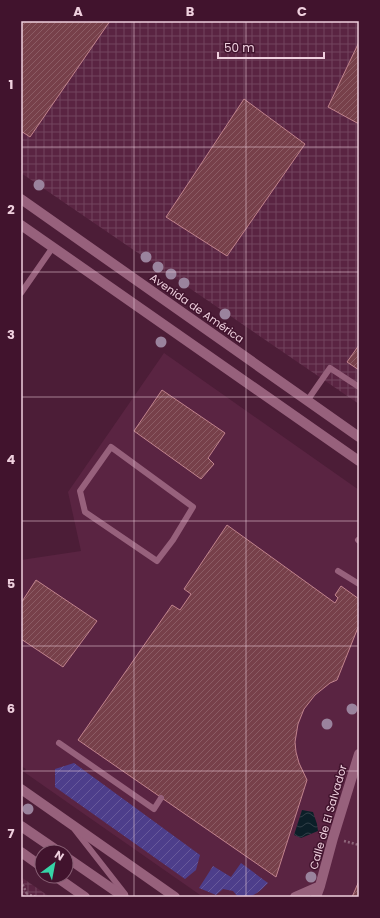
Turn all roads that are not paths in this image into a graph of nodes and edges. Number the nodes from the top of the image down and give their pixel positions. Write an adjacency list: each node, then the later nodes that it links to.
1 (21, 199): 6 (street, Avenida de América)
2 (21, 225): 3 (street)
3 (53, 247): 4 (lane); 8 (street)
4 (21, 293)
5 (359, 387): 6 (lane)
6 (307, 401): 7 (street, Avenida de América)
7 (359, 437)
8 (359, 461)
9 (157, 561): 9 (lane)
10 (338, 571): 11 (lane)
11 (359, 584)
12 (59, 743): 15 (lane)
13 (359, 754): 23 (street, Calle de El Salvador)
14 (21, 789): 16 (street)
15 (161, 798)
16 (68, 821): 26 (lane); 27 (street)
17 (21, 826): 18 (street)
18 (47, 844)
19 (21, 852): 20 (street)
20 (34, 861)
21 (74, 863): 25 (street)
22 (66, 884): 24 (street)
23 (320, 886): 28 (street, Calle de El Salvador); 29 (street, Calle de El Salvador)
24 (85, 897)
25 (124, 897)
26 (127, 897)
27 (175, 897)
28 (295, 897)
29 (316, 897)

